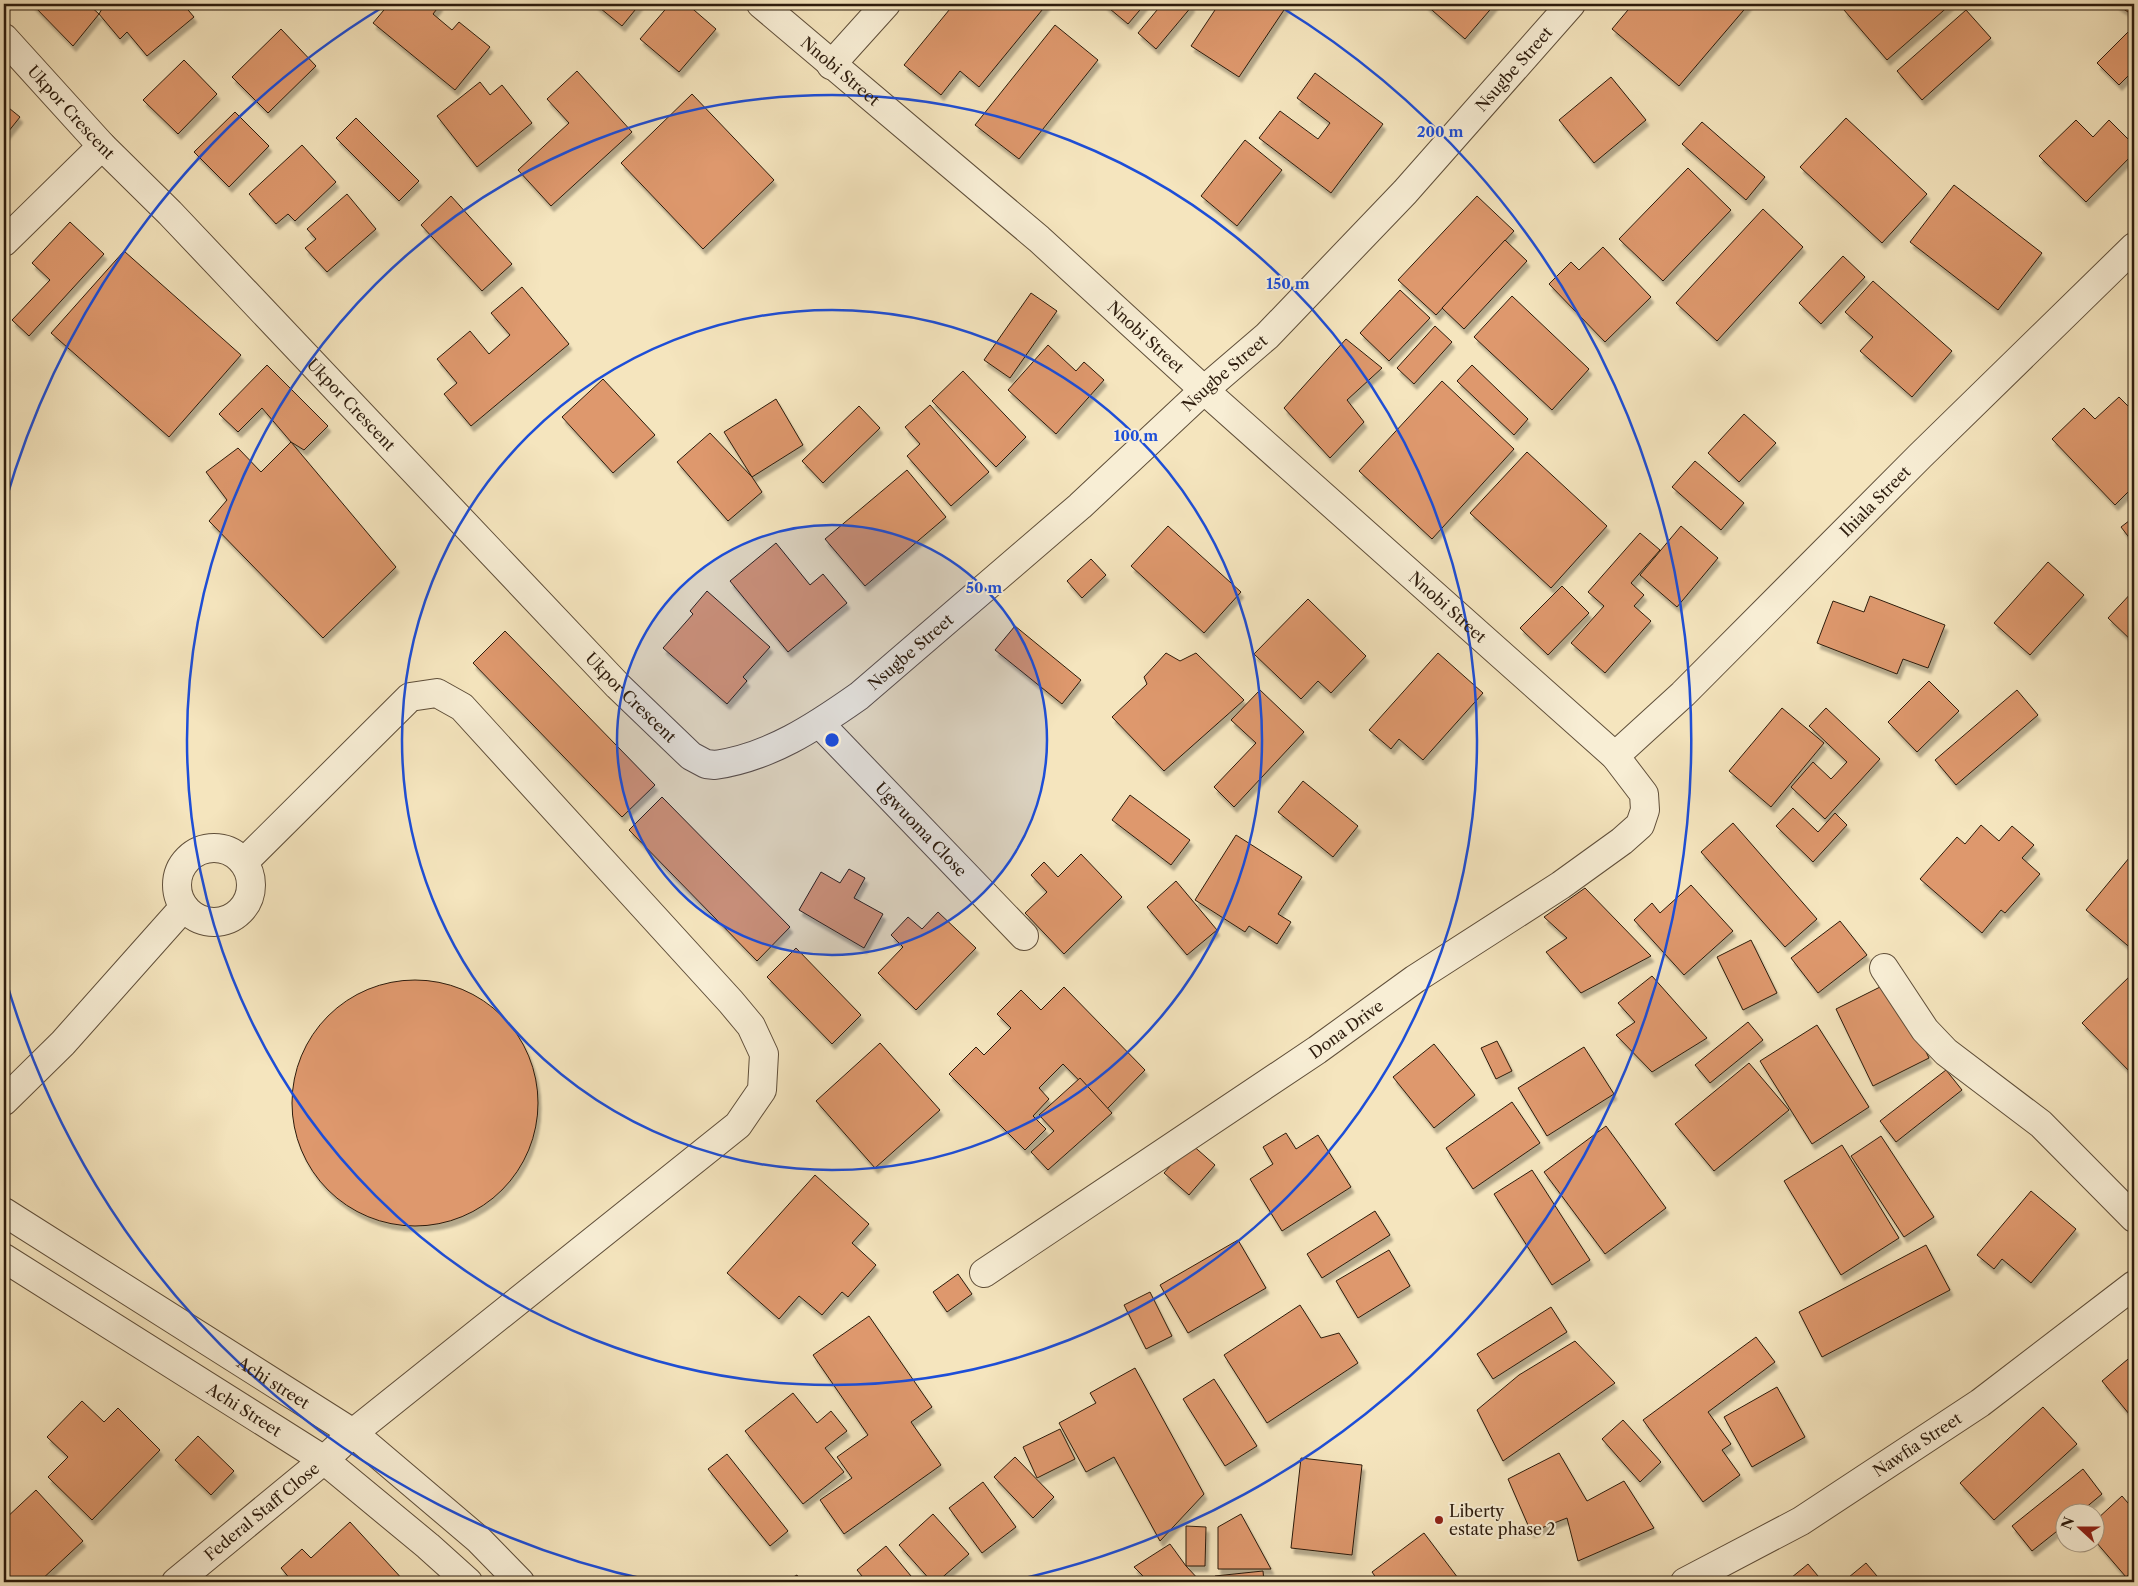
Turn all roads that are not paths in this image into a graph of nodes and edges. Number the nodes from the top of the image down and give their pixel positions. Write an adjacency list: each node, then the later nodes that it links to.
1 (760, 4): 5 (street, Nnobi Street)
2 (886, 4): 5 (street)
3 (1572, 4): 9 (street, Nsugbe Street)
4 (4, 38): 6 (street, Ukpor Crescent)
5 (831, 65): 9 (street, Nnobi Street)
6 (102, 146): 7 (street); 12 (street, Ukpor Crescent)
7 (4, 242)
8 (2134, 247): 11 (street, Ihiala Street)
9 (1204, 390): 10 (street, Nsugbe Street); 11 (street, Nnobi Street)
10 (820, 724): 12 (street, Nsugbe Street); 15 (street, Ugwuoma Close)
11 (1615, 756): 21 (street, Dona Drive)
12 (706, 764)
13 (244, 862): 14 (street); 14 (street); 23 (street, Federal Staff Close)
14 (184, 908): 17 (street)
15 (1024, 936)
16 (1884, 968): 19 (street)
17 (4, 1102)
18 (4, 1212): 23 (street, Achi street)
19 (2134, 1218)
20 (4, 1258): 24 (street, Achi Street)
21 (984, 1273)
22 (2134, 1284): 28 (street, Nawfia Street)
23 (353, 1433): 24 (street, Federal Staff Close); 27 (street, Achi street)
24 (324, 1460): 25 (street, Federal Staff Close); 26 (street, Achi Street)
25 (176, 1582)
26 (468, 1582)
27 (520, 1582)
28 (1685, 1582)

